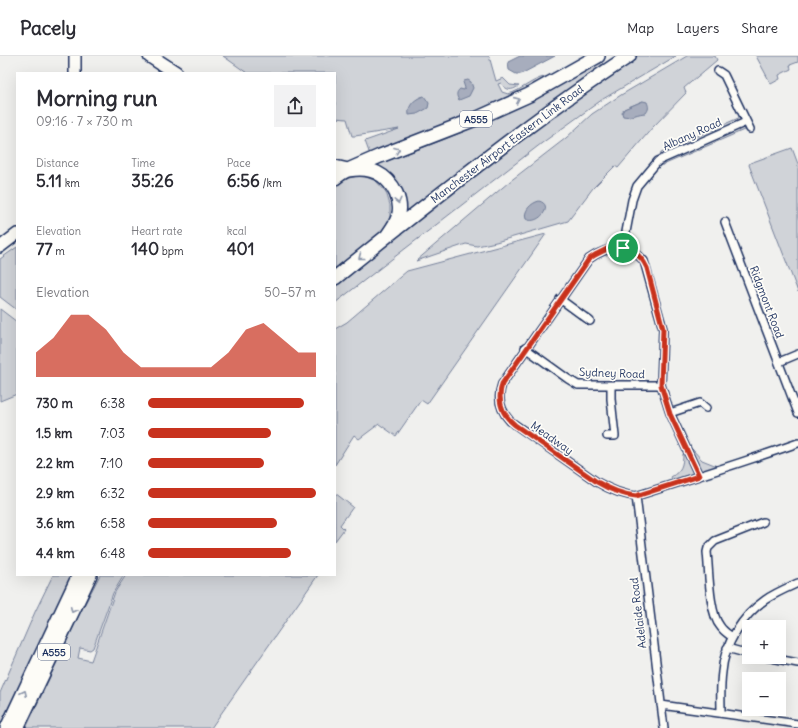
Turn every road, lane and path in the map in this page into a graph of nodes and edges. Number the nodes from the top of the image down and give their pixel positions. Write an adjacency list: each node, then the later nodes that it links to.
1 (75, 56): 6 (main road)
2 (150, 56): 7 (highway)
3 (598, 56): 11 (highway, Manchester Airport Eastern Link Road / A555, one-way to 3)
4 (629, 56): 17 (highway, Manchester Airport Eastern Link Road)
5 (718, 71): 8 (street)
6 (75, 72)
7 (174, 72)
8 (746, 122): 9 (street); 19 (street, Albany Road)
9 (750, 129)
10 (336, 160): 11 (highway)
11 (370, 161): 13 (highway, Manchester Airport Eastern Link Road / A555)
12 (336, 167): 13 (highway)
13 (348, 170): 14 (highway, A555); 17 (highway, one-way to 17)
14 (336, 177)
15 (725, 222): 25 (street, Ridgmont Road)
16 (16, 235): 18 (main road)
17 (387, 236): 20 (highway, Manchester Airport Eastern Link Road, one-way to 20)
18 (0, 247)
19 (623, 248): 21 (street, Meadway); 26 (street)
20 (336, 277)
21 (560, 299): 22 (street); 23 (street, Meadway)
22 (591, 322)
23 (525, 348): 27 (street, Sydney Road); 34 (street, Meadway)
24 (798, 354): 25 (street)
25 (779, 362): 29 (street, Ridgmont Road)
26 (661, 385): 27 (street, Sydney Road); 30 (street)
27 (611, 386): 31 (street)
28 (706, 408): 30 (street)
29 (798, 413)
30 (670, 414): 33 (street)
31 (613, 438)
32 (797, 446): 33 (street)
33 (699, 476): 34 (street)
34 (636, 496): 44 (street, Adelaide Road)
35 (763, 522): 39 (street)
36 (79, 576): 47 (highway, A555, one-way to 36)
37 (90, 576): 48 (highway, A555, one-way to 48)
38 (798, 583): 39 (street)
39 (732, 637): 40 (street)
40 (727, 648): 41 (street); 45 (street)
41 (742, 652)
42 (786, 661): 43 (street)
43 (798, 663)
44 (661, 705): 45 (street); 49 (street, Adelaide Road)
45 (721, 713): 46 (street)
46 (798, 724)
47 (7, 728)
48 (18, 728)
49 (664, 728)

